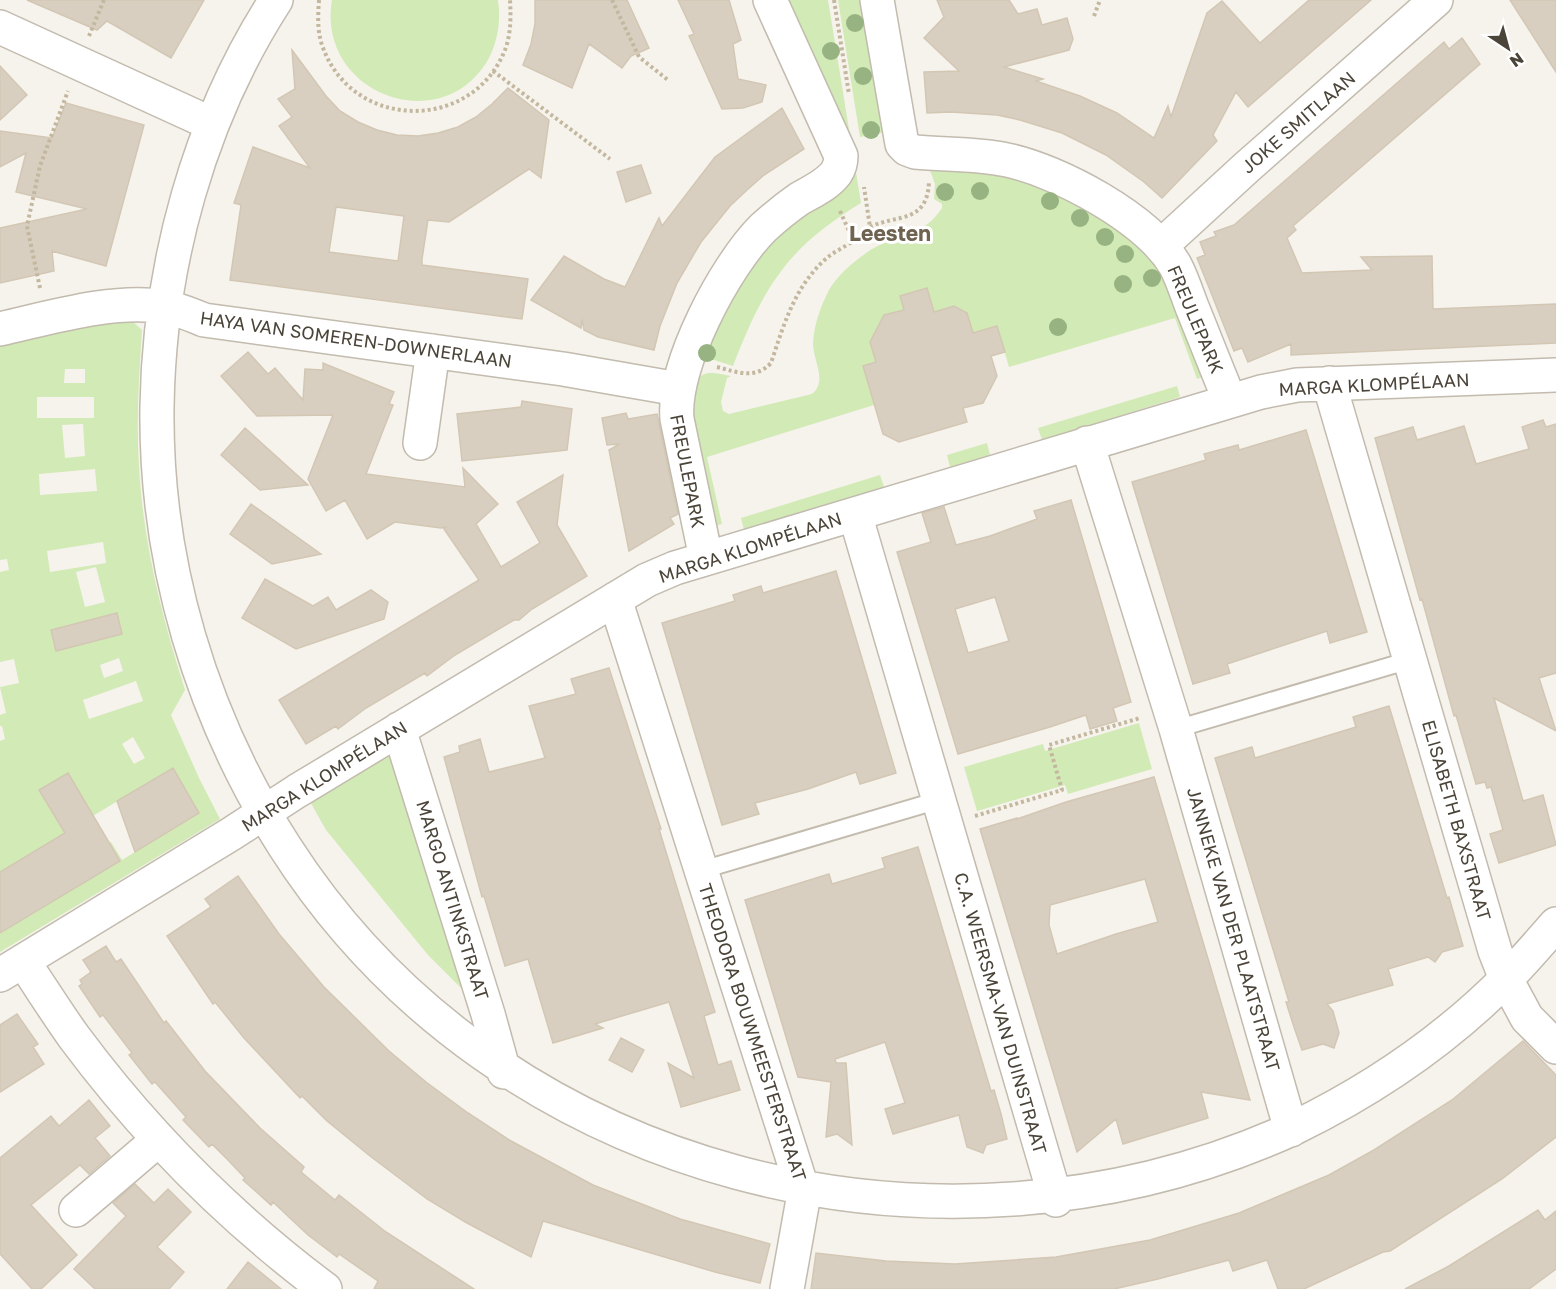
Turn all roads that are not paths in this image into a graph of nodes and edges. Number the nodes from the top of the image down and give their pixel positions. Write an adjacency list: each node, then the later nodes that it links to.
1 (276, 0): 6 (street)
2 (770, 0): 13 (street, FREULEPARK)
3 (877, 0): 7 (street, FREULEPARK)
4 (1436, 0): 7 (street, JOKE SMITLAAN)
5 (0, 27): 6 (street)
6 (212, 124): 8 (street)
7 (1161, 246): 14 (street, FREULEPARK)
8 (164, 307): 9 (street, HAYA VAN SOMEREN-DOWNERLAAN); 10 (street, HAYA VAN SOMEREN-DOWNERLAAN); 23 (street)
9 (0, 329)
10 (433, 351): 13 (street, HAYA VAN SOMEREN-DOWNERLAAN); 15 (street)
11 (1556, 375): 12 (street, MARGA KLOMPÉLAAN)
12 (1329, 383): 14 (street, MARGA KLOMPÉLAAN); 20 (street, ELISABETH BAXSTRAAT)
13 (678, 389): 18 (street, FREULEPARK)
14 (1230, 401): 16 (street, MARGA KLOMPÉLAAN)
15 (420, 442)
16 (1087, 443): 17 (street, MARGA KLOMPÉLAAN); 21 (street, JANNEKE VAN DER PLAATSTRAAT)
17 (855, 513): 18 (street, MARGA KLOMPÉLAAN); 24 (street, C.A. WEERSMA-VAN DUINSTRAAT)
18 (706, 558): 19 (street, MARGA KLOMPÉLAAN)
19 (615, 599): 22 (street, MARGA KLOMPÉLAAN); 25 (street, THEODORA BOUWMEESTERSTRAAT)
20 (1410, 660): 21 (lane); 28 (street, ELISABETH BAXSTRAAT)
21 (1173, 719): 31 (street, JANNEKE VAN DER PLAATSTRAAT)
22 (399, 729): 23 (street, MARGA KLOMPÉLAAN); 30 (street, MARGO ANTINKSTRAAT)
23 (262, 812): 27 (street, MARGA KLOMPÉLAAN); 30 (street)
24 (943, 812): 25 (lane, THEODORA BOUWMEESTERSTRAAT); 34 (street, C.A. WEERSMA-VAN DUINSTRAAT)
25 (702, 870): 33 (street, THEODORA BOUWMEESTERSTRAAT)
26 (1556, 924): 28 (street)
27 (12, 968): 32 (street)
28 (1506, 979): 29 (street, ELISABETH BAXSTRAAT); 31 (street)
29 (1556, 1047)
30 (504, 1072): 33 (street)
31 (1292, 1130): 34 (street)
32 (158, 1140): 35 (street); 36 (street)
33 (804, 1194): 34 (street); 37 (street)
34 (1056, 1200)
35 (76, 1210)
36 (324, 1289)
37 (787, 1289)

